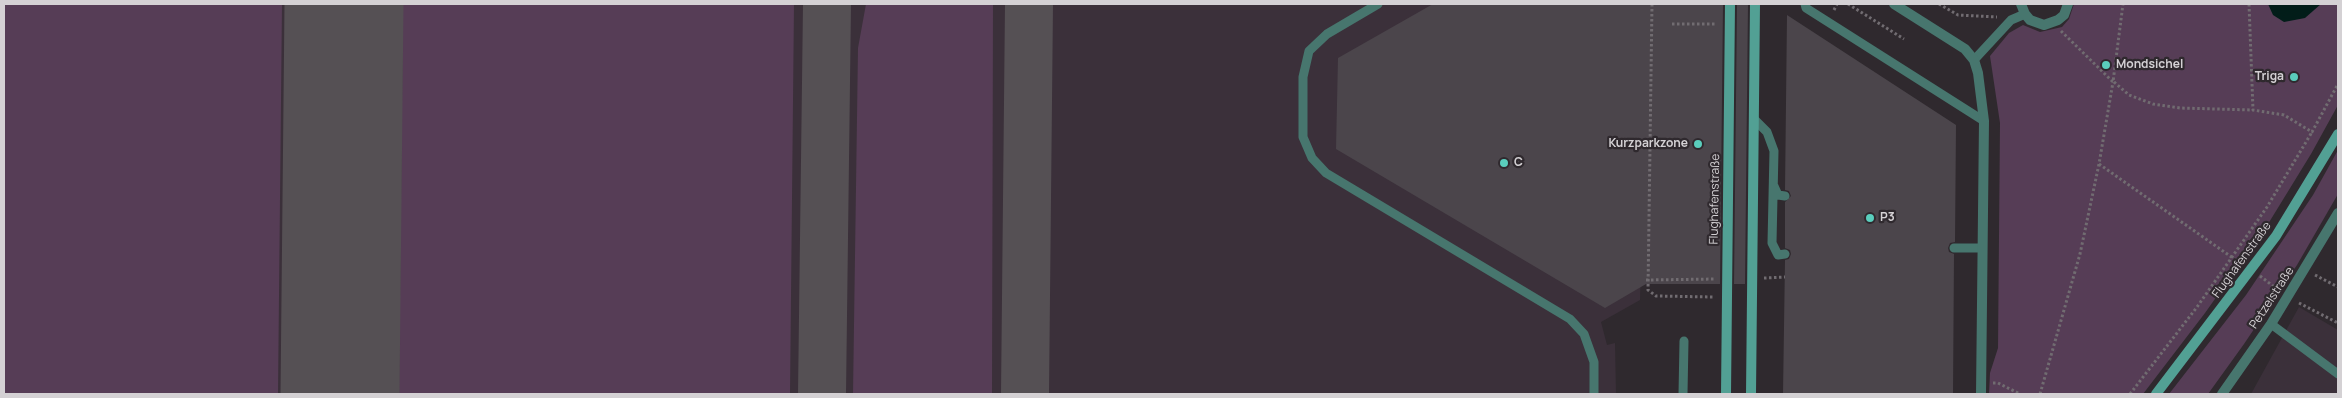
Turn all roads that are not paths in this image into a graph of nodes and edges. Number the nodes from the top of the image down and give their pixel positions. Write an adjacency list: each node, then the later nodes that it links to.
1 (1378, 4): 22 (lane)
2 (1730, 4): 24 (main road, Flughafenstraße)
3 (1755, 4): 10 (main road)
4 (1805, 4): 11 (lane)
5 (1894, 4): 9 (street)
6 (2021, 4): 8 (street)
7 (2068, 4): 8 (street)
8 (2025, 14): 9 (lane)
9 (1974, 60): 11 (street)
10 (1754, 119): 13 (lane); 25 (main road)
11 (1984, 121): 17 (street)
12 (2338, 134): 27 (main road, Flughafenstraße)
13 (1773, 185): 14 (lane); 18 (lane)
14 (1785, 196)
15 (2338, 213): 19 (street, Petzelstraße)
16 (1954, 248): 17 (lane)
17 (1982, 248): 26 (street)
18 (1785, 254)
19 (2271, 324): 21 (lane); 28 (street, Petzelstraße)
20 (1684, 341): 23 (lane)
21 (2338, 374)
22 (1594, 394)
23 (1683, 394)
24 (1726, 394)
25 (1751, 394)
26 (1981, 394)
27 (2156, 394)
28 (2222, 394)

